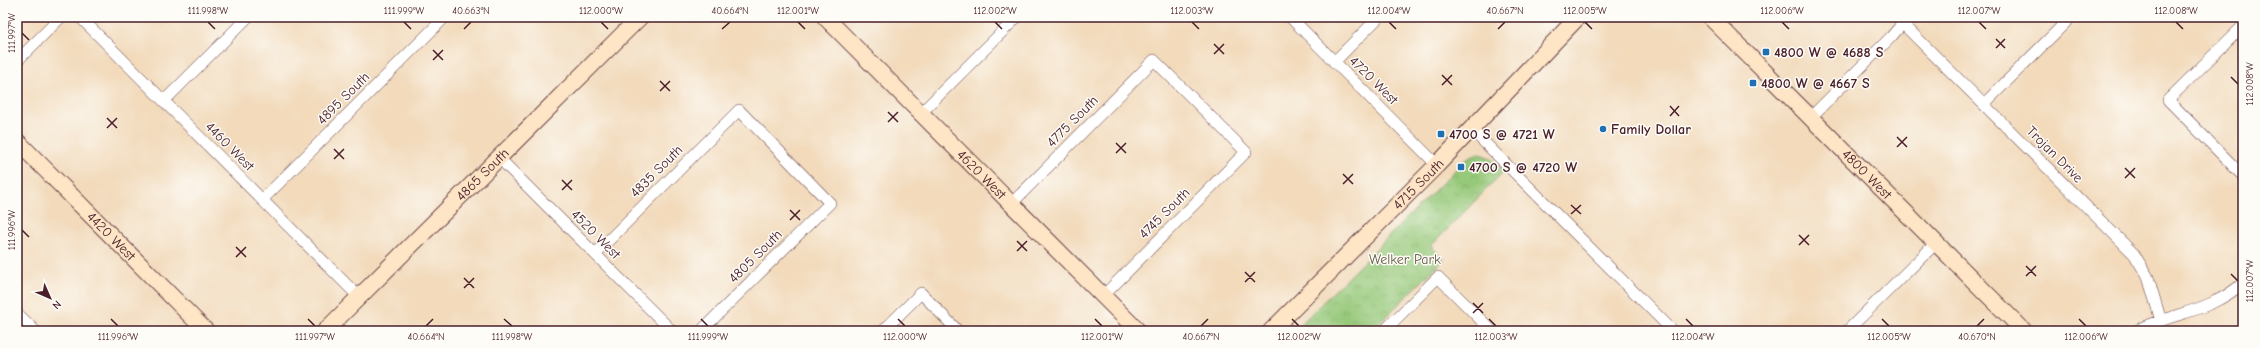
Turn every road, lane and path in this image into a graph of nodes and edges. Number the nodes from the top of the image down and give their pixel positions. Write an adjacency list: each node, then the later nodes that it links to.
1 (61, 17): 16 (street)
2 (80, 17): 18 (street, 4460 West)
3 (248, 17): 18 (street)
4 (445, 17): 28 (street, 4895 South)
5 (640, 17): 25 (street, 4865 South)
6 (1017, 17): 21 (street)
7 (1290, 17): 17 (street, 4720 West)
8 (1379, 17): 17 (street)
9 (1578, 17): 23 (street, 4715 South)
10 (1710, 17): 22 (street, 4800 West)
11 (2071, 17): 19 (street)
12 (828, 18): 21 (street, 4620 West)
13 (1906, 20): 19 (street, Trojan Drive); 22 (street)
14 (2243, 26): 27 (street)
15 (1154, 60): 29 (street, 4775 South); 33 (street, 4745 South)
16 (17, 61)
17 (1334, 62): 26 (street, 4720 West)
18 (164, 101): 28 (street, 4460 West)
19 (1984, 104): 36 (street, Trojan Drive)
20 (739, 110): 31 (street, 4835 South); 41 (street, 4805 South)
21 (921, 113): 29 (street, 4620 West)
22 (1811, 117): 30 (street, 4800 West)
23 (1471, 129): 26 (street, 4715 South); 48 (street)
24 (17, 141): 38 (street, 4420 West)
25 (498, 157): 31 (street, 4520 West); 34 (street, 4865 South)
26 (1437, 164): 45 (street, 4715 South)
27 (2243, 176)
28 (262, 200): 34 (street, 4460 West)
29 (1012, 204): 33 (street, 4620 West)
30 (1936, 243): 49 (street); 50 (street, 4800 West)
31 (594, 254): 40 (street, 4520 West)
32 (2243, 283): 36 (street)
33 (1103, 296): 44 (street, 4620 West)
34 (359, 297): 39 (street, 4865 South)
35 (17, 313): 37 (street)
36 (2161, 321): 51 (street)
37 (35, 331)
38 (206, 331)
39 (325, 331)
40 (672, 331)
41 (700, 331)
42 (883, 331): 43 (street)
43 (958, 331)
44 (1138, 331)
45 (1271, 331)
46 (1384, 331): 47 (street)
47 (1492, 331)
48 (1673, 331)
49 (1847, 331)
50 (2024, 331)
51 (2136, 331)

